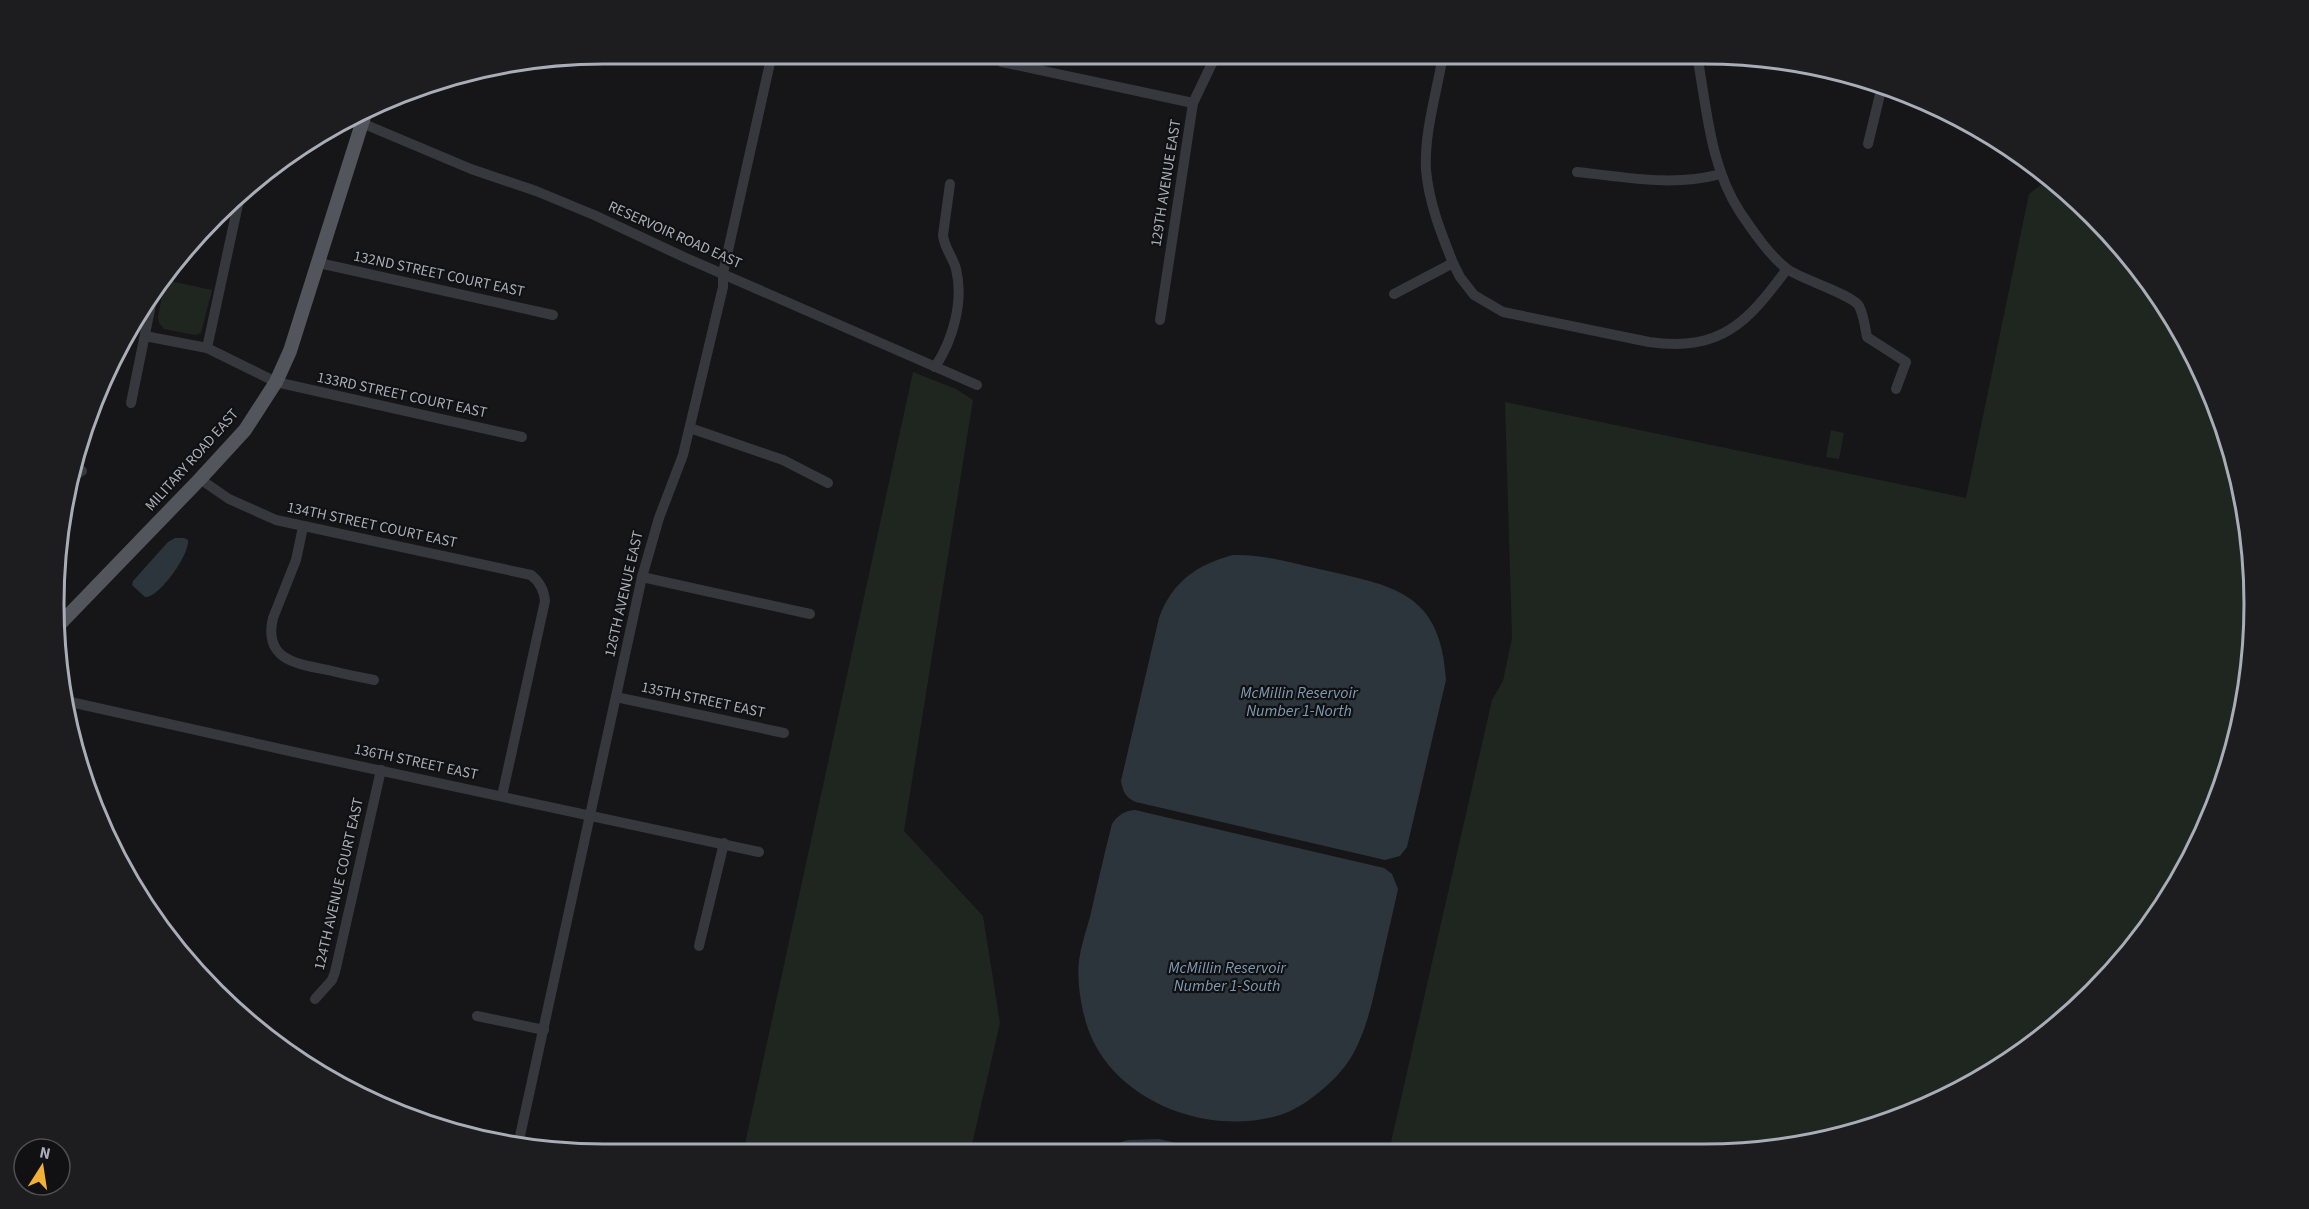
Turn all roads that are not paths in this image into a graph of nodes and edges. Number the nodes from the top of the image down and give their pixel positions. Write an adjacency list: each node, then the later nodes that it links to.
1 (770, 64): 18 (street, 126TH AVENUE EAST)
2 (1011, 64): 7 (street)
3 (1212, 64): 7 (street, 129TH AVENUE EAST)
4 (1441, 64): 16 (street)
5 (1698, 64): 12 (street)
6 (1880, 94): 10 (street)
7 (1193, 103): 22 (street, 129TH AVENUE EAST)
8 (364, 121): 18 (street, RESERVOIR ROAD EAST)
9 (360, 123): 15 (main road, MILITARY ROAD EAST)
10 (1868, 144)
11 (1576, 172): 12 (street)
12 (1721, 174): 17 (street)
13 (950, 184): 25 (street)
14 (237, 210): 24 (street)
15 (319, 263): 21 (street, 132ND STREET COURT EAST); 26 (main road, MILITARY ROAD EAST)
16 (1453, 263): 17 (street); 19 (street)
17 (1787, 269): 28 (street)
18 (723, 273): 25 (street, RESERVOIR ROAD EAST); 30 (street, 126TH AVENUE EAST)
19 (1394, 294)
20 (149, 315): 23 (street)
21 (554, 315)
22 (1160, 320)
23 (145, 336): 24 (street, 133RD STREET COURT EAST); 29 (street)
24 (207, 348): 26 (street, 133RD STREET COURT EAST)
25 (935, 367): 27 (street, RESERVOIR ROAD EAST)
26 (276, 382): 31 (street, 133RD STREET COURT EAST); 32 (main road, MILITARY ROAD EAST)
27 (977, 385)
28 (1896, 389)
29 (131, 403)
30 (690, 428): 33 (street); 35 (street, 126TH AVENUE EAST)
31 (522, 437)
32 (200, 479): 34 (street, 134TH STREET COURT EAST); 37 (main road, MILITARY ROAD EAST)
33 (828, 483)
34 (303, 526): 38 (street); 43 (street, 134TH STREET COURT EAST)
35 (642, 577): 36 (street); 39 (street, 126TH AVENUE EAST)
36 (810, 614)
37 (65, 619)
38 (374, 680)
39 (616, 697): 41 (street, 135TH STREET EAST); 44 (street, 126TH AVENUE EAST)
40 (74, 703): 42 (street, 136TH STREET EAST)
41 (784, 733)
42 (381, 770): 43 (street, 136TH STREET EAST); 48 (street, 124TH AVENUE COURT EAST)
43 (502, 796): 44 (street, 136TH STREET EAST)
44 (591, 814): 45 (street, 136TH STREET EAST); 50 (street, 126TH AVENUE EAST)
45 (724, 843): 46 (street, 136TH STREET EAST); 47 (street)
46 (759, 852)
47 (699, 946)
48 (315, 999)
49 (477, 1016): 50 (street)
50 (544, 1030): 51 (street, 126TH AVENUE EAST)
51 (520, 1138)

